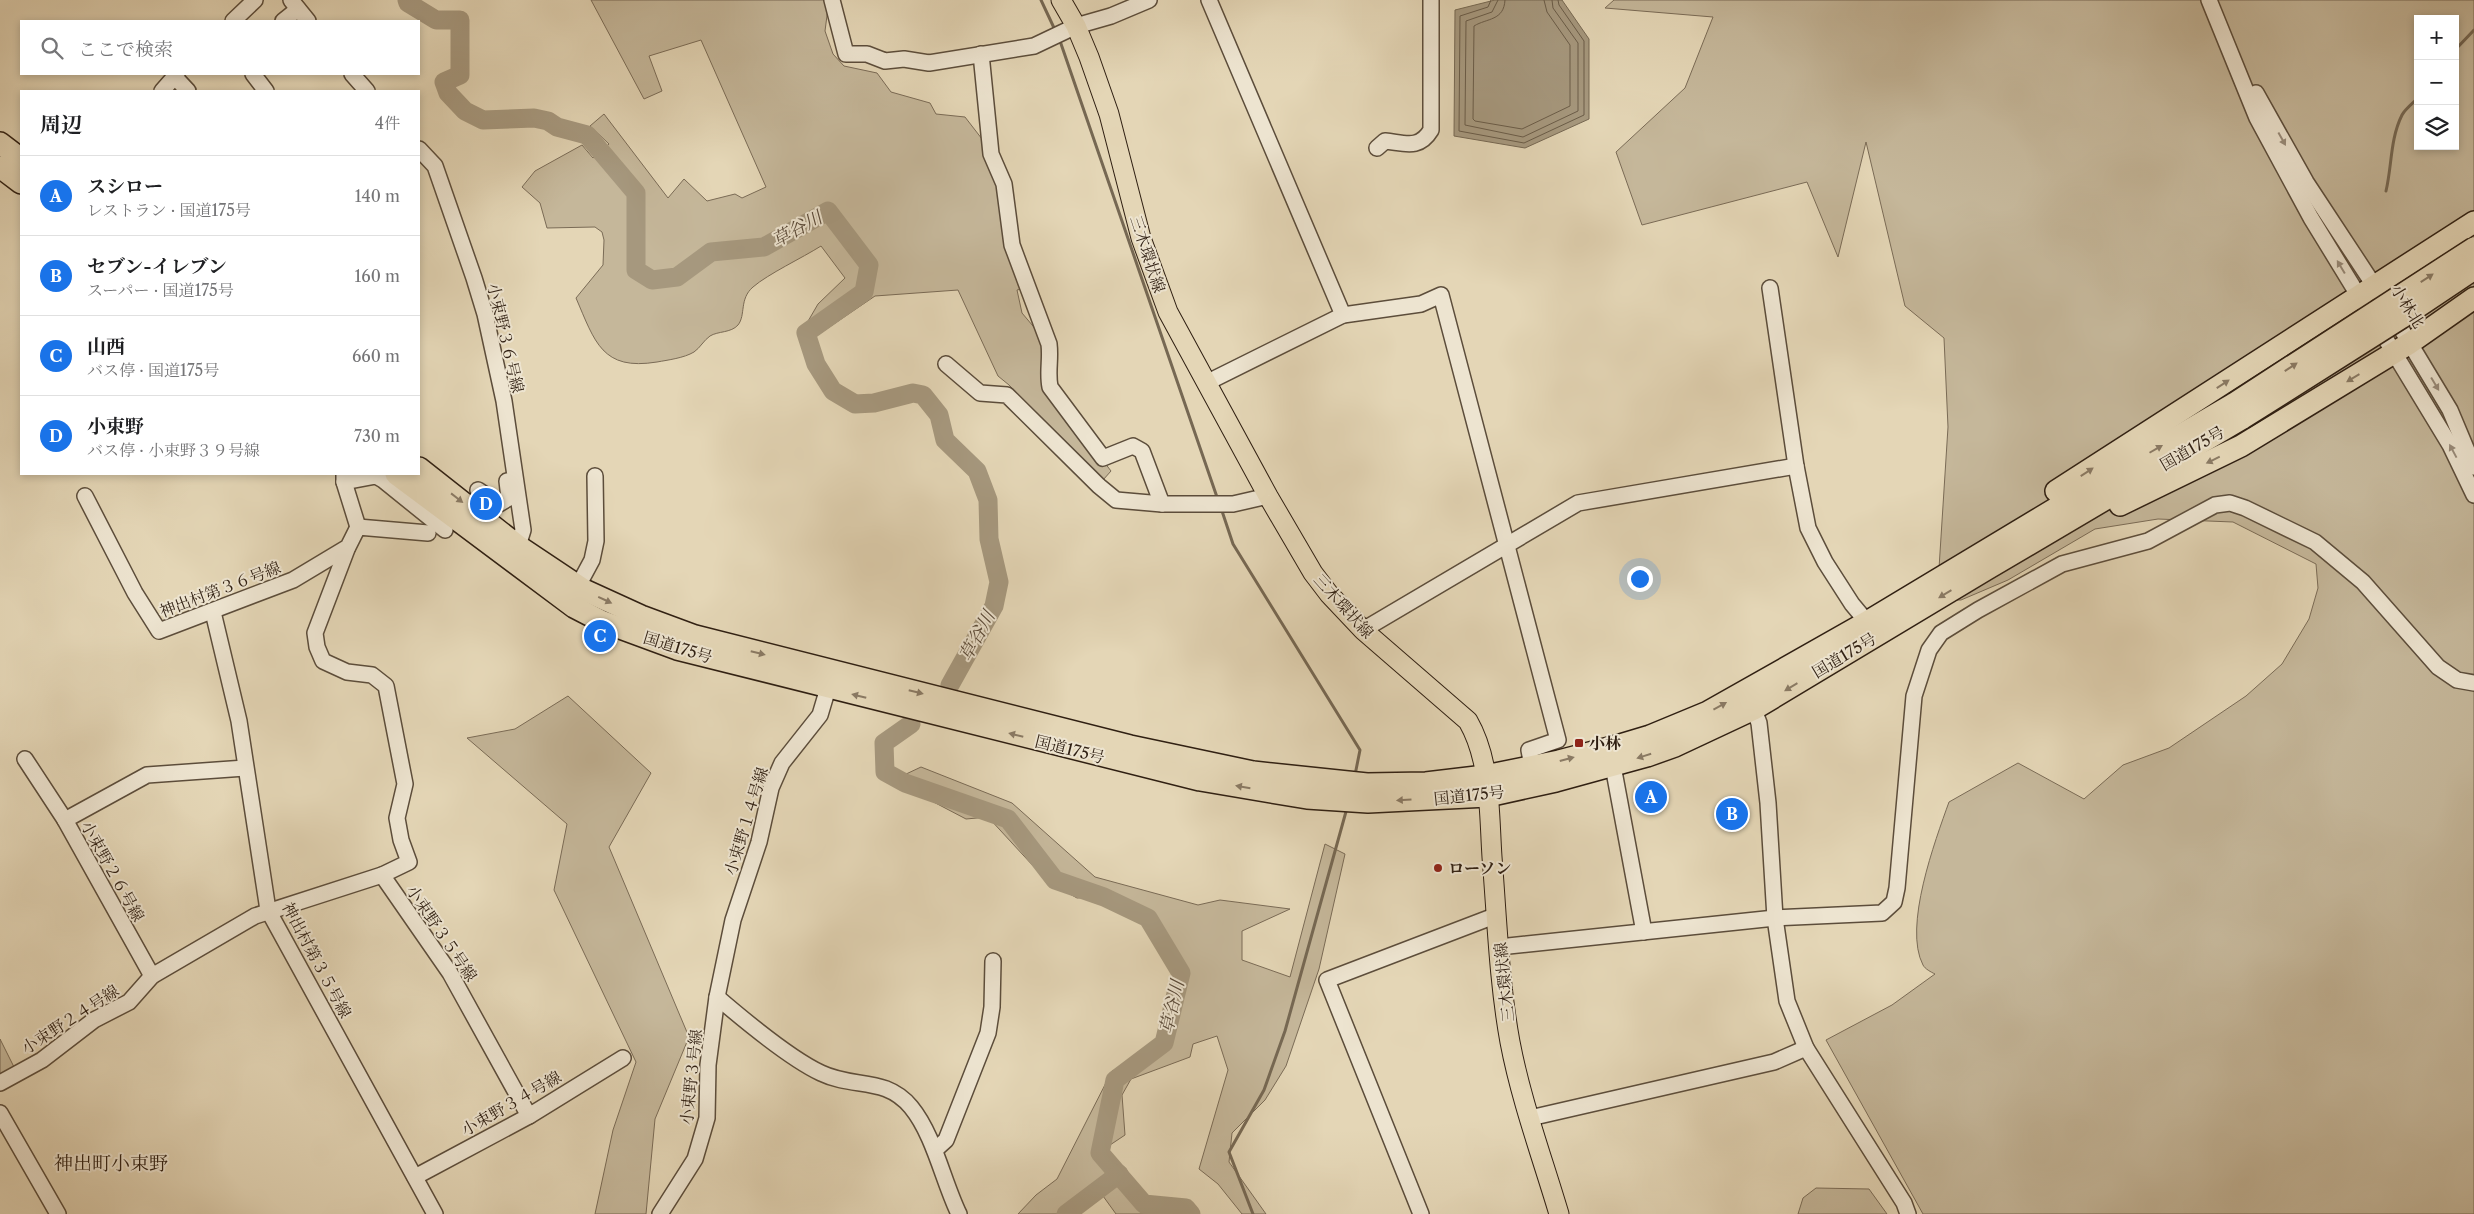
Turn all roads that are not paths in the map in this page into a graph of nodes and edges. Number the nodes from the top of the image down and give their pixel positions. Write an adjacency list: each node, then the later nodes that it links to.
1 (256, 0): 9 (street)
2 (832, 0): 13 (street)
3 (1061, 0): 12 (main road, 三木環状線)
4 (1149, 0): 12 (street)
5 (1209, 0): 33 (street)
6 (1431, 0): 22 (street)
7 (2209, 0): 31 (street, 小林北)
8 (294, 4): 10 (street); 11 (street)
9 (234, 20)
10 (285, 20)
11 (307, 20)
12 (1076, 26): 13 (street); 36 (main road, 三木環状線)
13 (981, 54): 49 (street)
14 (175, 75): 17 (street); 18 (street)
15 (254, 75): 19 (street)
16 (353, 75): 20 (street)
17 (163, 90)
18 (187, 90)
19 (265, 90)
20 (366, 90)
21 (0, 143): 24 (highway)
22 (1378, 148)
23 (420, 150): 38 (street, 小束野３６号線)
24 (20, 158)
25 (0, 167): 26 (highway)
26 (20, 182)
27 (2474, 222): 31 (highway)
28 (2474, 248): 37 (highway, 国道175号, one-way to 28, bridge)
29 (2474, 269): 37 (highway, 国道175号, bridge)
30 (1770, 288): 39 (street)
31 (2368, 293): 34 (street, 小林北); 56 (highway, one-way to 31)
32 (2474, 298): 34 (highway)
33 (1344, 315): 36 (street); 54 (street)
34 (2402, 348): 40 (street, one-way to 40); 46 (street, one-way to 34); 56 (highway, one-way to 56)
35 (946, 364): 49 (street)
36 (1206, 383): 48 (main road, 三木環状線)
37 (2239, 411): 56 (highway, 国道175号)
38 (513, 465): 45 (street); 53 (street, 小束野３６号線)
39 (1796, 466): 54 (street); 59 (street)
40 (2474, 467)
41 (420, 469): 53 (highway, 国道175号, one-way to 53)
42 (397, 475): 61 (highway, 国道175号)
43 (595, 476): 57 (street)
44 (344, 478): 50 (street); 51 (street)
45 (478, 490)
46 (2474, 495)
47 (85, 496): 58 (street, 神出村第３６号線)
48 (1268, 496): 49 (street); 60 (main road, 三木環状線)
49 (1162, 504)
50 (358, 527): 52 (street); 55 (street)
51 (445, 530)
52 (428, 534)
53 (518, 546): 57 (highway, 国道175号)
54 (1506, 546): 60 (street); 65 (street)
55 (348, 547): 58 (street, 神出村第３６号線); 70 (street)
56 (1983, 562): 59 (highway, 国道175号); 63 (highway, 国道175号, one-way to 63)
57 (578, 586): 61 (highway, 国道175号, one-way to 61)
58 (214, 612): 67 (street, 神出村第３５号線)
59 (1867, 622): 63 (highway, 国道175号)
60 (1363, 630): 68 (main road, 三木環状線)
61 (830, 680): 68 (highway, 国道175号); 75 (street, 小束野１４号線)
62 (2474, 683): 73 (street)
63 (1750, 700): 65 (highway, 国道175号, one-way to 63); 66 (highway, 国道175号, one-way to 66); 73 (street)
64 (25, 759): 69 (street)
65 (1532, 766): 68 (highway, 国道175号)
66 (1613, 766): 68 (highway, 国道175号); 74 (street)
67 (245, 768): 69 (street, 小束野２６号線); 71 (street, 神出村第３５号線)
68 (1486, 786): 72 (main road, 三木環状線)
69 (65, 820): 78 (street, 小束野２６号線)
70 (382, 875): 71 (street); 84 (street, 小束野３５号線)
71 (268, 910): 78 (street, 小束野２４号線); 87 (street, 神出村第３５号線)
72 (1497, 915): 76 (main road, 三木環状線); 92 (street)
73 (1776, 918): 74 (street); 80 (street)
74 (1644, 932): 76 (street)
75 (730, 934): 79 (street, 小束野３号線)
76 (1499, 947): 85 (main road, 三木環状線)
77 (993, 961): 86 (street)
78 (152, 976): 82 (street, 小束野２４号線)
79 (717, 997): 86 (street); 90 (street, 小束野３号線)
80 (1806, 1048): 85 (street); 94 (street)
81 (624, 1058): 84 (street, 小束野３４号線)
82 (0, 1083)
83 (0, 1112): 88 (street)
84 (529, 1116): 87 (street, 小束野３４号線)
85 (1530, 1118): 93 (main road, 三木環状線)
86 (934, 1150): 91 (street)
87 (415, 1177): 89 (street, 神出村第３５号線)
88 (58, 1214)
89 (436, 1214)
90 (660, 1214)
91 (959, 1214)
92 (1421, 1214)
93 (1559, 1214)
94 (1908, 1214)

